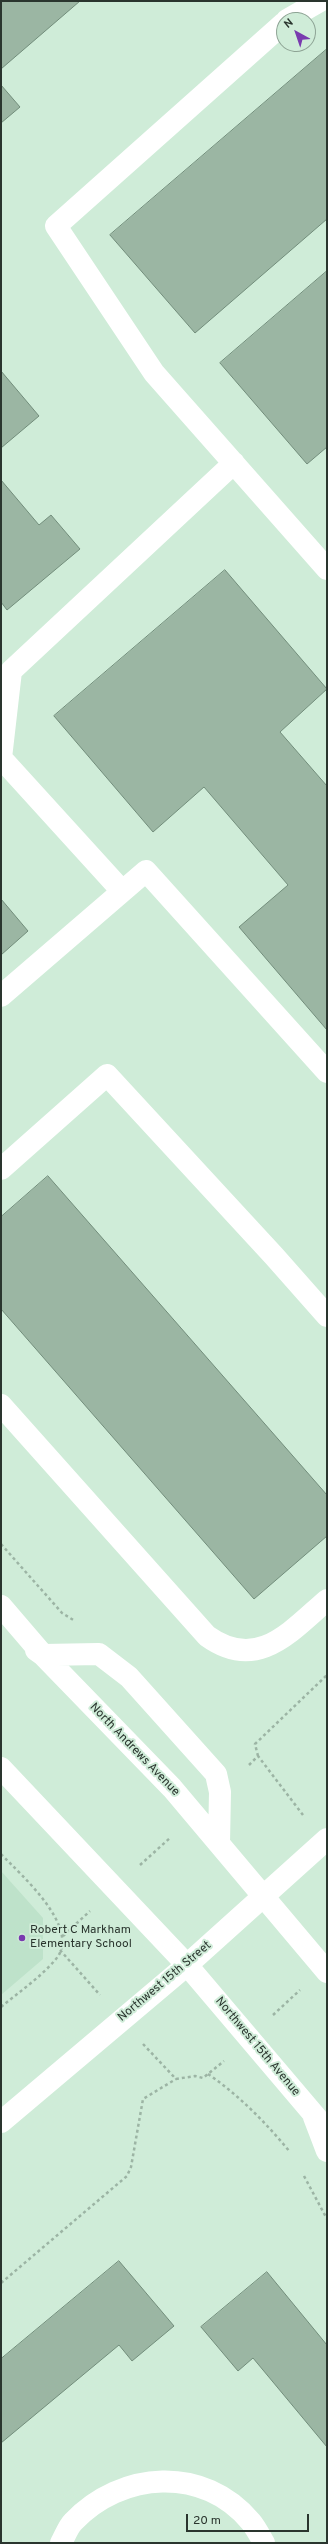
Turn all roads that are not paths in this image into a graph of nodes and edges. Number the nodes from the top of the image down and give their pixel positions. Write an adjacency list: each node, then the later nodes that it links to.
1 (320, 1): 2 (street)
2 (301, 12)
3 (276, 30): 4 (street)
4 (234, 463): 5 (street); 6 (street)
5 (327, 569)
6 (122, 891): 7 (street); 8 (street)
7 (1, 996)
8 (327, 1072)
9 (1, 1169): 10 (street)
10 (327, 1316)
11 (1, 1405): 12 (street)
12 (327, 1600)
13 (1, 1606): 15 (street, North Andrews Avenue)
14 (1, 1625): 15 (street)
15 (44, 1655): 18 (street, North Andrews Avenue); 18 (street)
16 (1, 1768): 20 (street)
17 (327, 1839): 19 (street, Northwest 15th Street)
18 (219, 1843): 19 (street, North Andrews Avenue)
19 (263, 1897): 20 (street, Northwest 15th Street); 21 (street)
20 (187, 1965): 22 (street, Northwest 15th Street); 23 (street, Northwest 15th Avenue)
21 (327, 1972)
22 (2, 2120)
23 (320, 2122): 24 (street, Northwest 15th Avenue)
24 (327, 2150)
25 (61, 2543): 26 (street)
26 (264, 2543)

